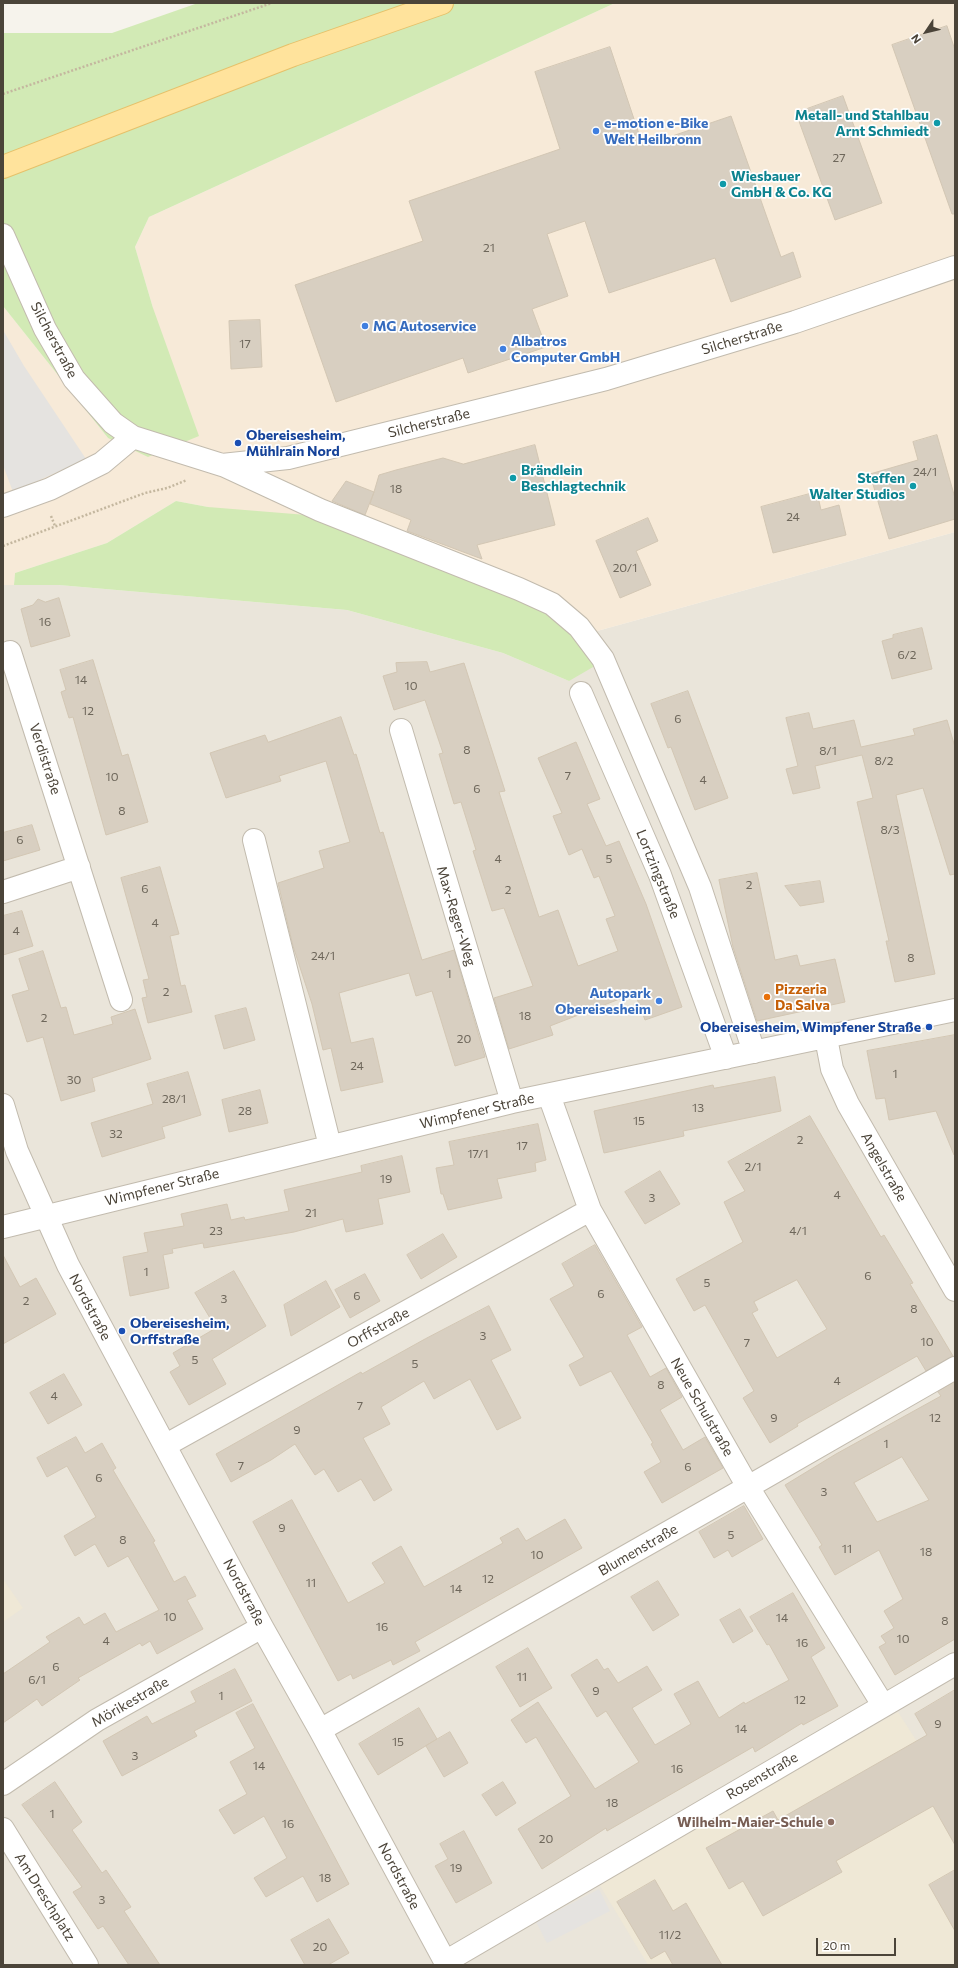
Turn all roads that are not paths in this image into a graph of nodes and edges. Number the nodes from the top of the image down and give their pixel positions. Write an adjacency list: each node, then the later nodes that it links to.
1 (442, 3): 2 (main road)
2 (3, 167)
3 (3, 235): 5 (street, Silcherstraße)
4 (955, 268): 6 (street, Silcherstraße)
5 (132, 437): 6 (street, Silcherstraße); 7 (street)
6 (222, 465): 17 (street)
7 (3, 506)
8 (10, 652): 12 (street, Verdistraße)
9 (581, 693): 18 (street, Lortzingstraße)
10 (401, 730): 20 (street, Max-Reger-Weg)
11 (254, 840): 22 (street)
12 (79, 866): 13 (street); 14 (street, Verdistraße)
13 (3, 892)
14 (121, 1000)
15 (955, 1010): 16 (street, Wimpfener Straße)
16 (826, 1038): 17 (street, Wimpfener Straße); 26 (street, Angelstraße)
17 (754, 1052): 18 (street, Wimpfener Straße)
18 (726, 1058): 19 (street, Wimpfener Straße)
19 (549, 1095): 20 (street, Wimpfener Straße); 23 (street, Neue Schulstraße)
20 (512, 1102): 22 (street, Wimpfener Straße)
21 (3, 1105): 24 (street, Nordstraße)
22 (330, 1146): 24 (street, Wimpfener Straße)
23 (590, 1210): 28 (street, Orffstraße); 29 (street, Neue Schulstraße)
24 (47, 1215): 25 (street, Wimpfener Straße); 28 (street, Nordstraße)
25 (3, 1226)
26 (955, 1290)
27 (955, 1368): 29 (street, Blumenstraße)
28 (166, 1445): 30 (street, Nordstraße)
29 (748, 1487): 32 (street, Neue Schulstraße); 33 (street, Blumenstraße)
30 (262, 1627): 33 (street, Nordstraße); 34 (street, Mörikestraße)
31 (955, 1664): 32 (street, Rosenstraße)
32 (884, 1705): 36 (street, Rosenstraße)
33 (320, 1730): 36 (street, Nordstraße)
34 (3, 1784)
35 (3, 1829): 37 (street, Am Dreschplatz)
36 (446, 1963)
37 (87, 1965)

